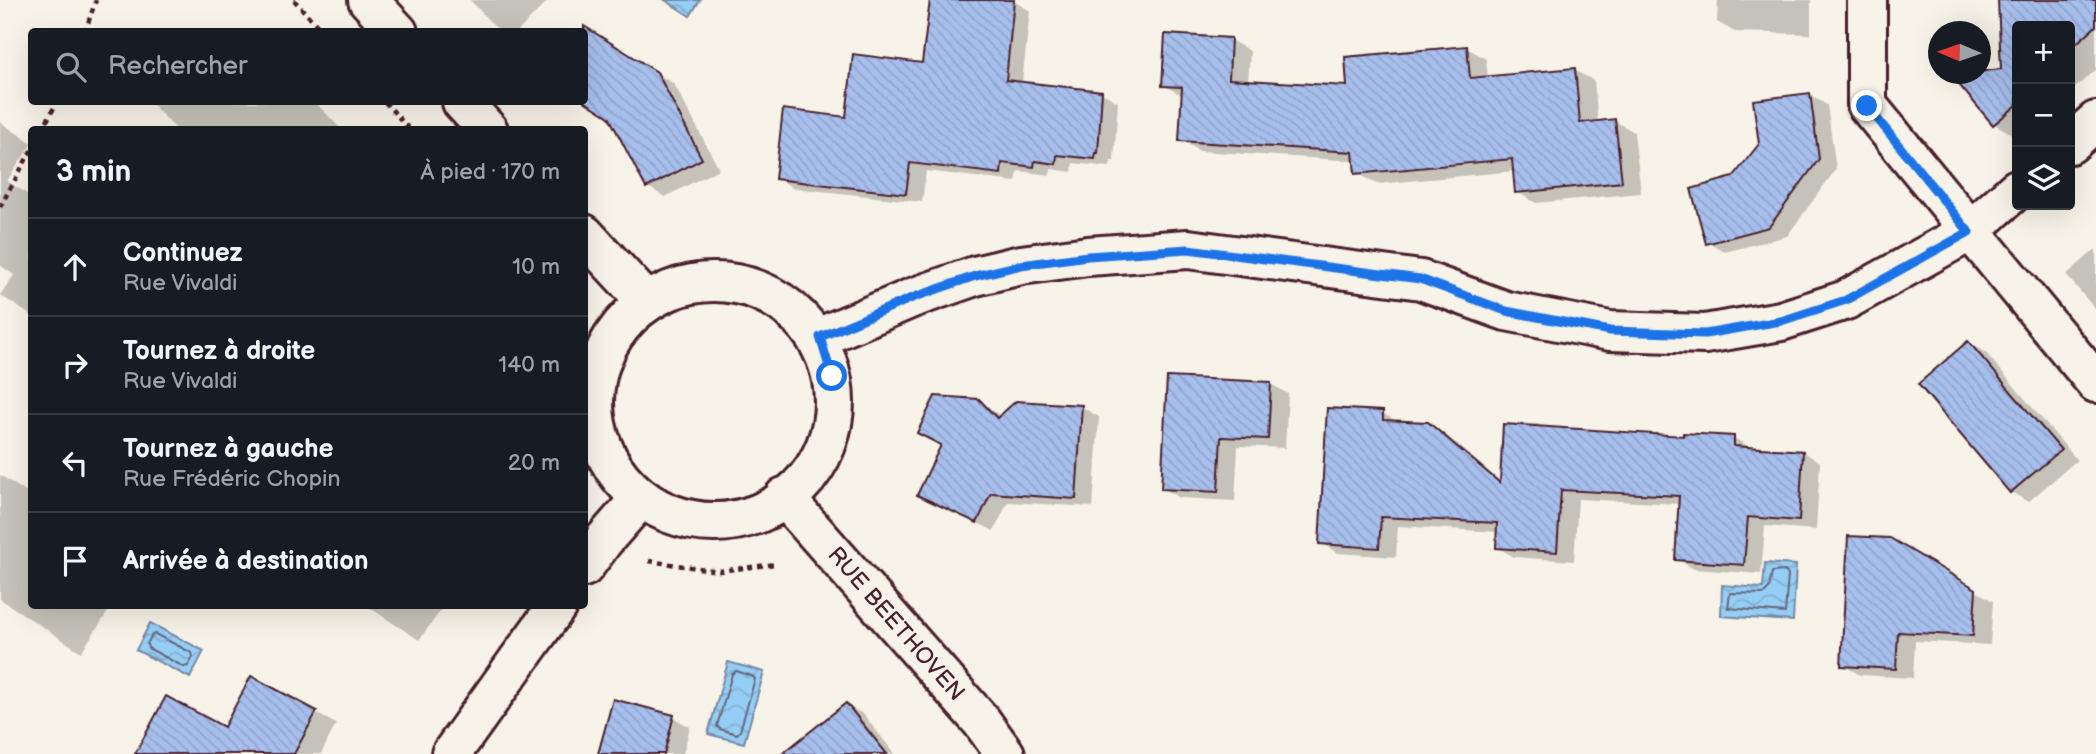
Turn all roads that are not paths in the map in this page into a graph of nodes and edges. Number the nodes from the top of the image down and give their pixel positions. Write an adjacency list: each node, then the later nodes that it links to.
1 (368, 0): 3 (street)
2 (1867, 0): 9 (street)
3 (394, 28)
4 (465, 105): 6 (street)
5 (2096, 121): 7 (street)
6 (484, 126)
7 (2075, 140)
8 (2012, 193): 9 (street)
9 (1969, 232): 12 (street); 13 (street)
10 (588, 238): 11 (street)
11 (646, 301): 12 (street); 15 (street)
12 (820, 337): 14 (street)
13 (2096, 383)
14 (784, 497): 15 (street); 19 (street, RUE BEETHOVEN)
15 (640, 499): 16 (street)
16 (594, 554)
17 (555, 609): 18 (street)
18 (452, 754)
19 (1005, 754)

